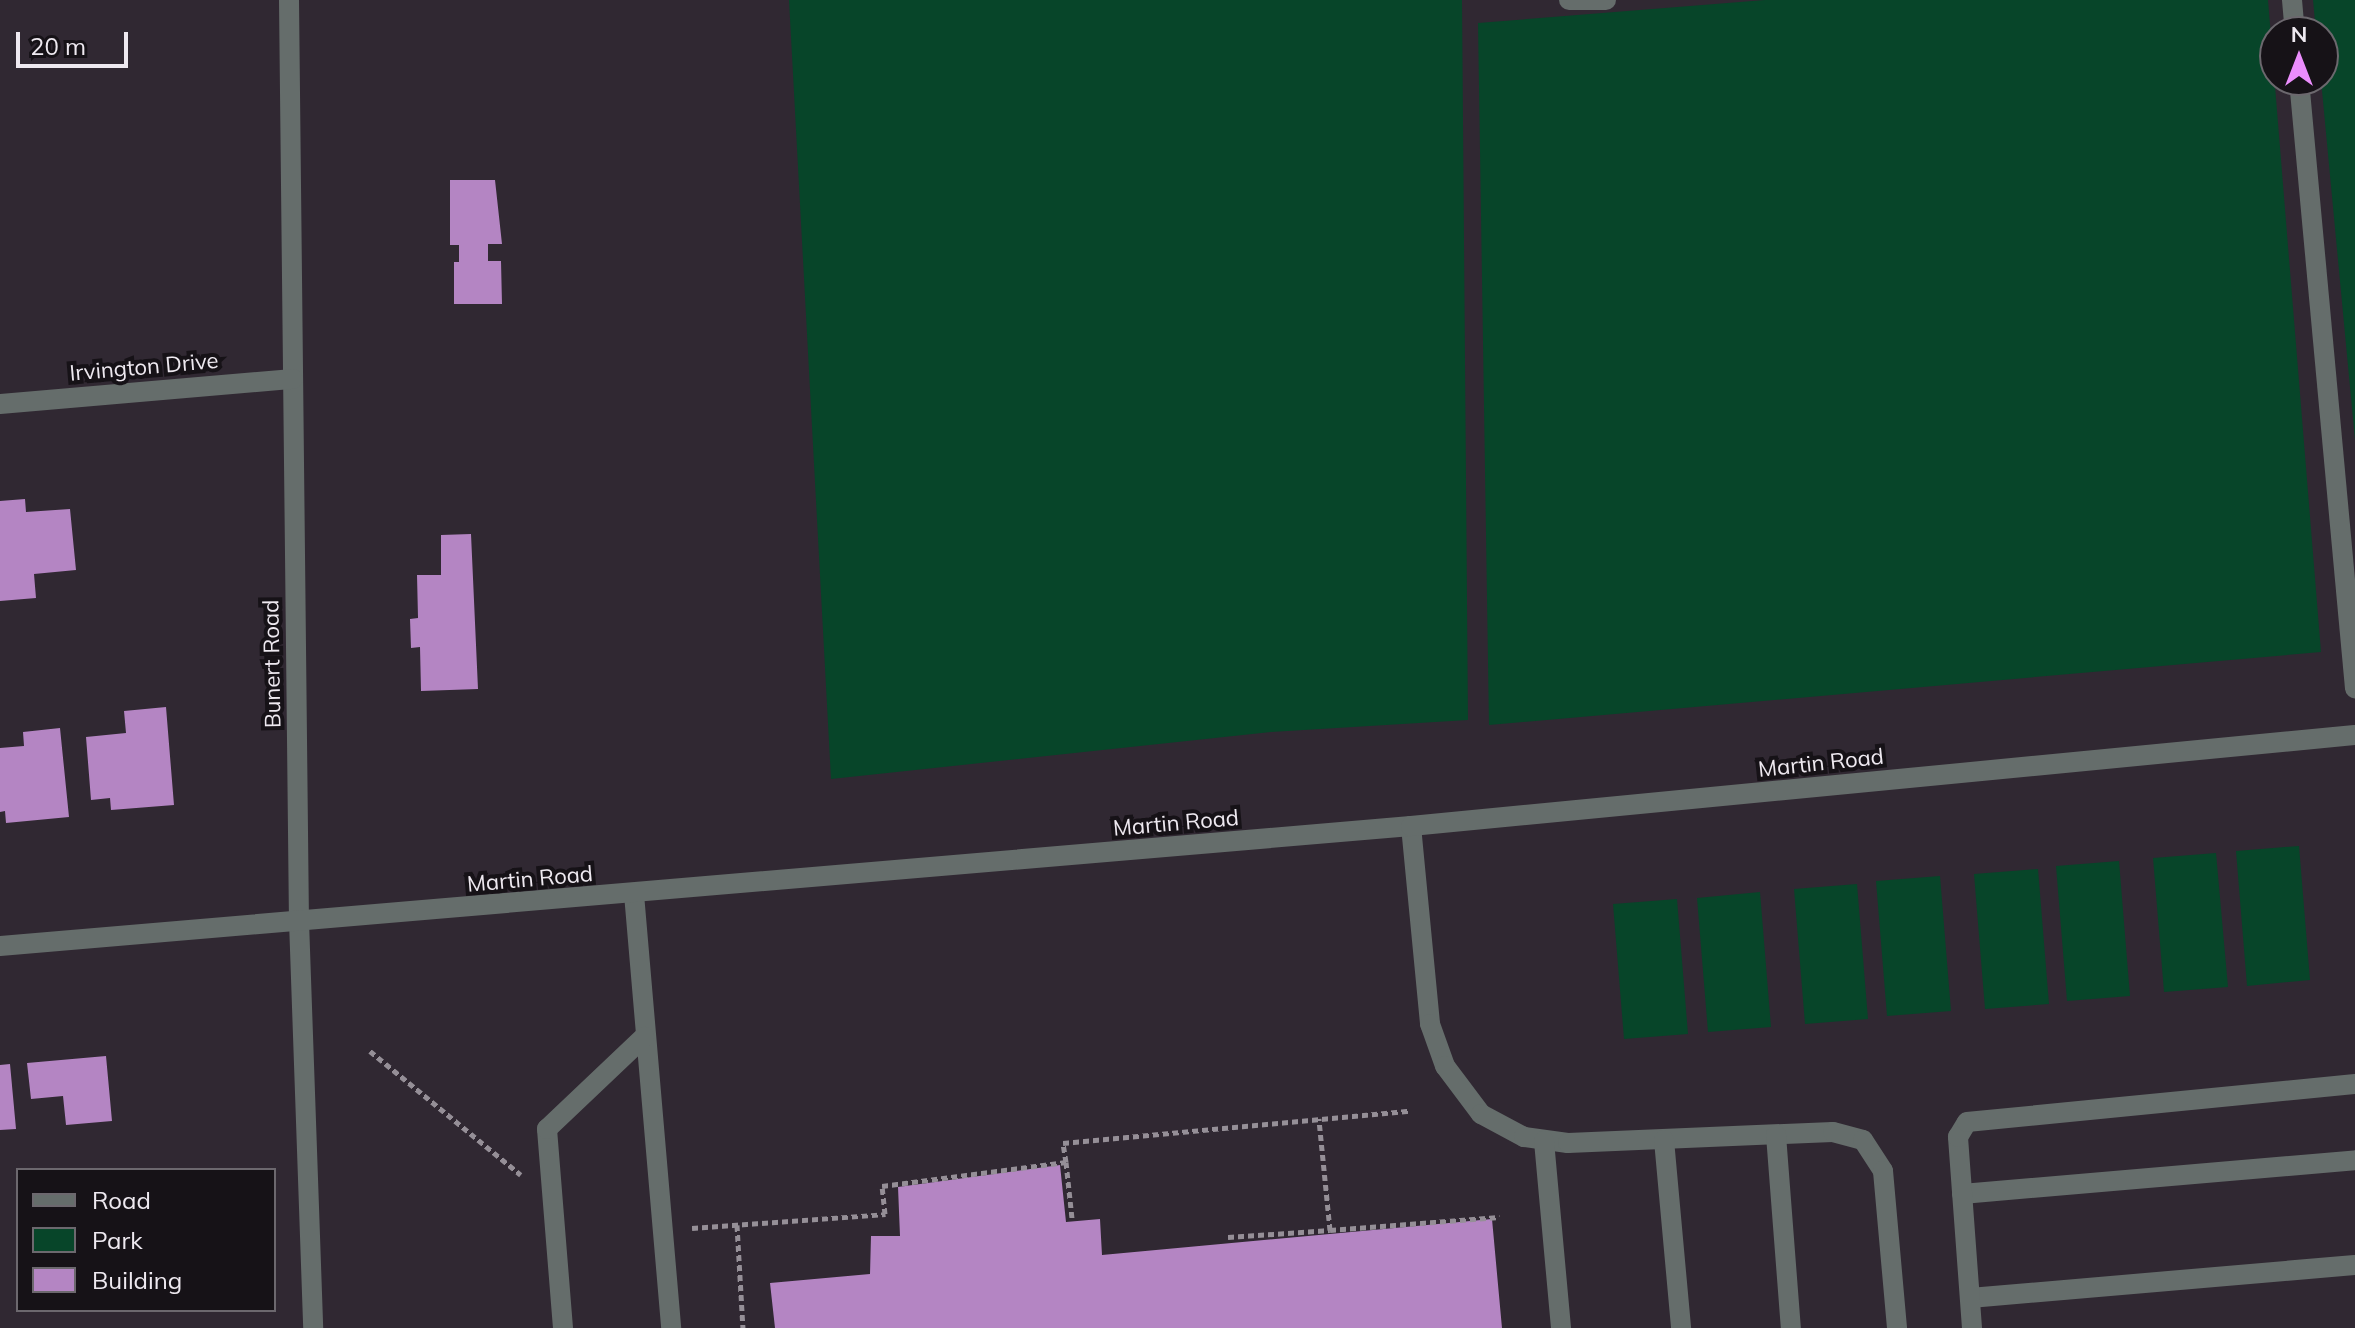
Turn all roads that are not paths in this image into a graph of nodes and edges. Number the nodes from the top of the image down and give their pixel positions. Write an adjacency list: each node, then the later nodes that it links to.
1 (289, 0): 5 (street, Bunert Road)
2 (1569, 0): 3 (street)
3 (1606, 0)
4 (2300, 96): 7 (street)
5 (293, 379): 6 (street, Irvington Drive); 11 (street, Bunert Road)
6 (0, 404)
7 (2355, 688)
8 (2355, 735): 9 (street, Martin Road)
9 (1411, 826): 10 (street, Martin Road); 17 (street)
10 (634, 894): 11 (street, Martin Road); 13 (street)
11 (299, 921): 12 (street, Martin Road); 22 (street, Bunert Road)
12 (0, 946)
13 (644, 1037): 23 (street); 24 (street)
14 (2355, 1084): 19 (street)
15 (1776, 1135): 16 (street); 27 (street); 28 (street)
16 (1664, 1140): 17 (street); 26 (street)
17 (1544, 1141): 25 (street)
18 (2355, 1160): 19 (street)
19 (1962, 1194): 21 (street)
20 (2355, 1265): 21 (street)
21 (1970, 1298): 29 (street)
22 (313, 1328)
23 (563, 1328)
24 (671, 1328)
25 (1561, 1328)
26 (1681, 1328)
27 (1791, 1328)
28 (1897, 1328)
29 (1972, 1328)

